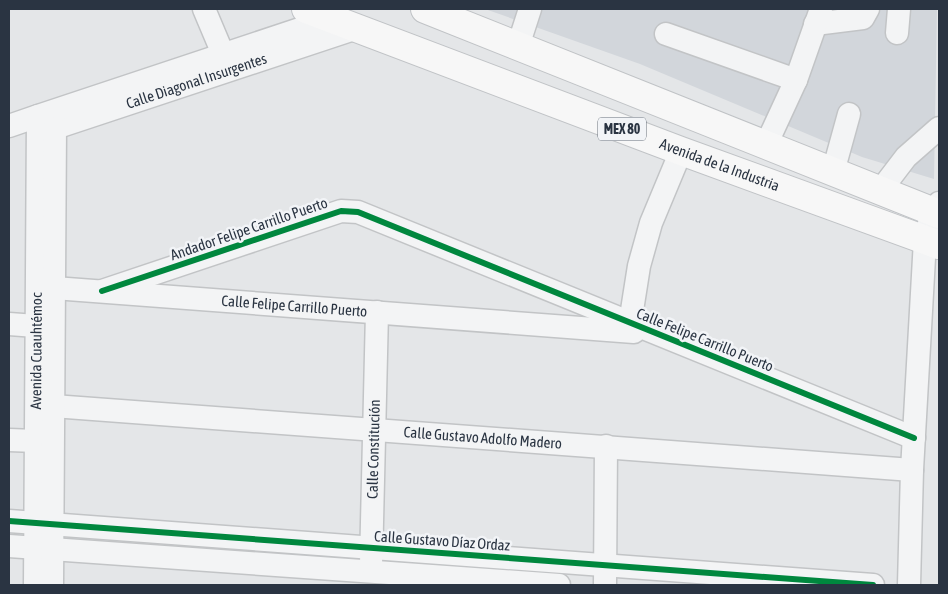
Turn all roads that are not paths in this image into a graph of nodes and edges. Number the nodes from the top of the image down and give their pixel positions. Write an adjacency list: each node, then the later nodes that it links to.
1 (204, 9): 12 (street)
2 (306, 9): 8 (main road, Avenida de la Industria / MEX 80)
3 (425, 9): 11 (main road, MEX 80)
4 (530, 9): 11 (street)
5 (868, 9): 7 (street)
6 (899, 9): 9 (street)
7 (818, 16): 13 (street)
8 (345, 23): 12 (street, Calle Diagonal Insurgentes); 15 (street, Calle Diagonal Insurgentes); 19 (main road, Avenida de la Industria / MEX 80)
9 (897, 33)
10 (666, 34): 13 (street)
11 (518, 46): 18 (main road, MEX 80)
12 (223, 54): 15 (street, Calle Diagonal Insurgentes)
13 (796, 80): 18 (street)
14 (850, 114): 20 (street)
15 (46, 122): 16 (street, Calle Diagonal Insurgentes); 26 (street, Avenida Cuauhtémoc)
16 (9, 126)
17 (939, 128): 21 (street)
18 (766, 145): 20 (main road, MEX 80)
19 (681, 151): 23 (main road, Avenida de la Industria / MEX 80); 28 (street)
20 (832, 172): 21 (main road, MEX 80)
21 (880, 191): 22 (main road, MEX 80)
22 (937, 209): 23 (street)
23 (932, 242): 33 (street)
24 (486, 264): 25 (street, Andador Felipe Carrillo Puerto); 28 (street, Calle Felipe Carrillo Puerto)
25 (102, 291): 26 (street, Calle Felipe Carrillo Puerto); 27 (street, Calle Felipe Carrillo Puerto)
26 (45, 307): 29 (street, Calle Felipe Carrillo Puerto); 31 (street, Avenida Cuauhtémoc); 35 (street, Avenida Cuauhtémoc)
27 (377, 312): 30 (street, Calle Felipe Carrillo Puerto); 32 (street, Calle Constitución)
28 (630, 323): 30 (street, Calle Felipe Carrillo Puerto)
29 (9, 324)
30 (655, 333): 33 (street, Calle Felipe Carrillo Puerto)
31 (53, 406): 32 (street, Calle Gustavo Adolfo Madero); 39 (street, Avenida Cuauhtémoc)
32 (374, 429): 36 (street, Calle Gustavo Adolfo Madero); 41 (street, Calle Constitución)
33 (914, 438): 37 (street)
34 (9, 440): 35 (street)
35 (36, 441): 39 (street, Avenida Cuauhtémoc)
36 (606, 446): 37 (street, Calle Gustavo Adolfo Madero); 43 (street)
37 (912, 470): 49 (street)
38 (9, 521): 39 (street, Calle Gustavo Díaz Ordaz)
39 (44, 523): 41 (street, Calle Gustavo Díaz Ordaz); 42 (street, Avenida Cuauhtémoc)
40 (9, 546): 42 (street)
41 (372, 548): 43 (street, Calle Gustavo Díaz Ordaz); 44 (street, Calle Constitución)
42 (44, 549): 44 (street); 45 (street, Avenida Cuauhtémoc); 46 (street, Avenida Cuauhtémoc)
43 (606, 575): 48 (street, Calle Gustavo Díaz Ordaz)
44 (370, 579): 47 (street)
45 (35, 585)
46 (52, 585)
47 (559, 585)
48 (873, 585)
49 (909, 585)

